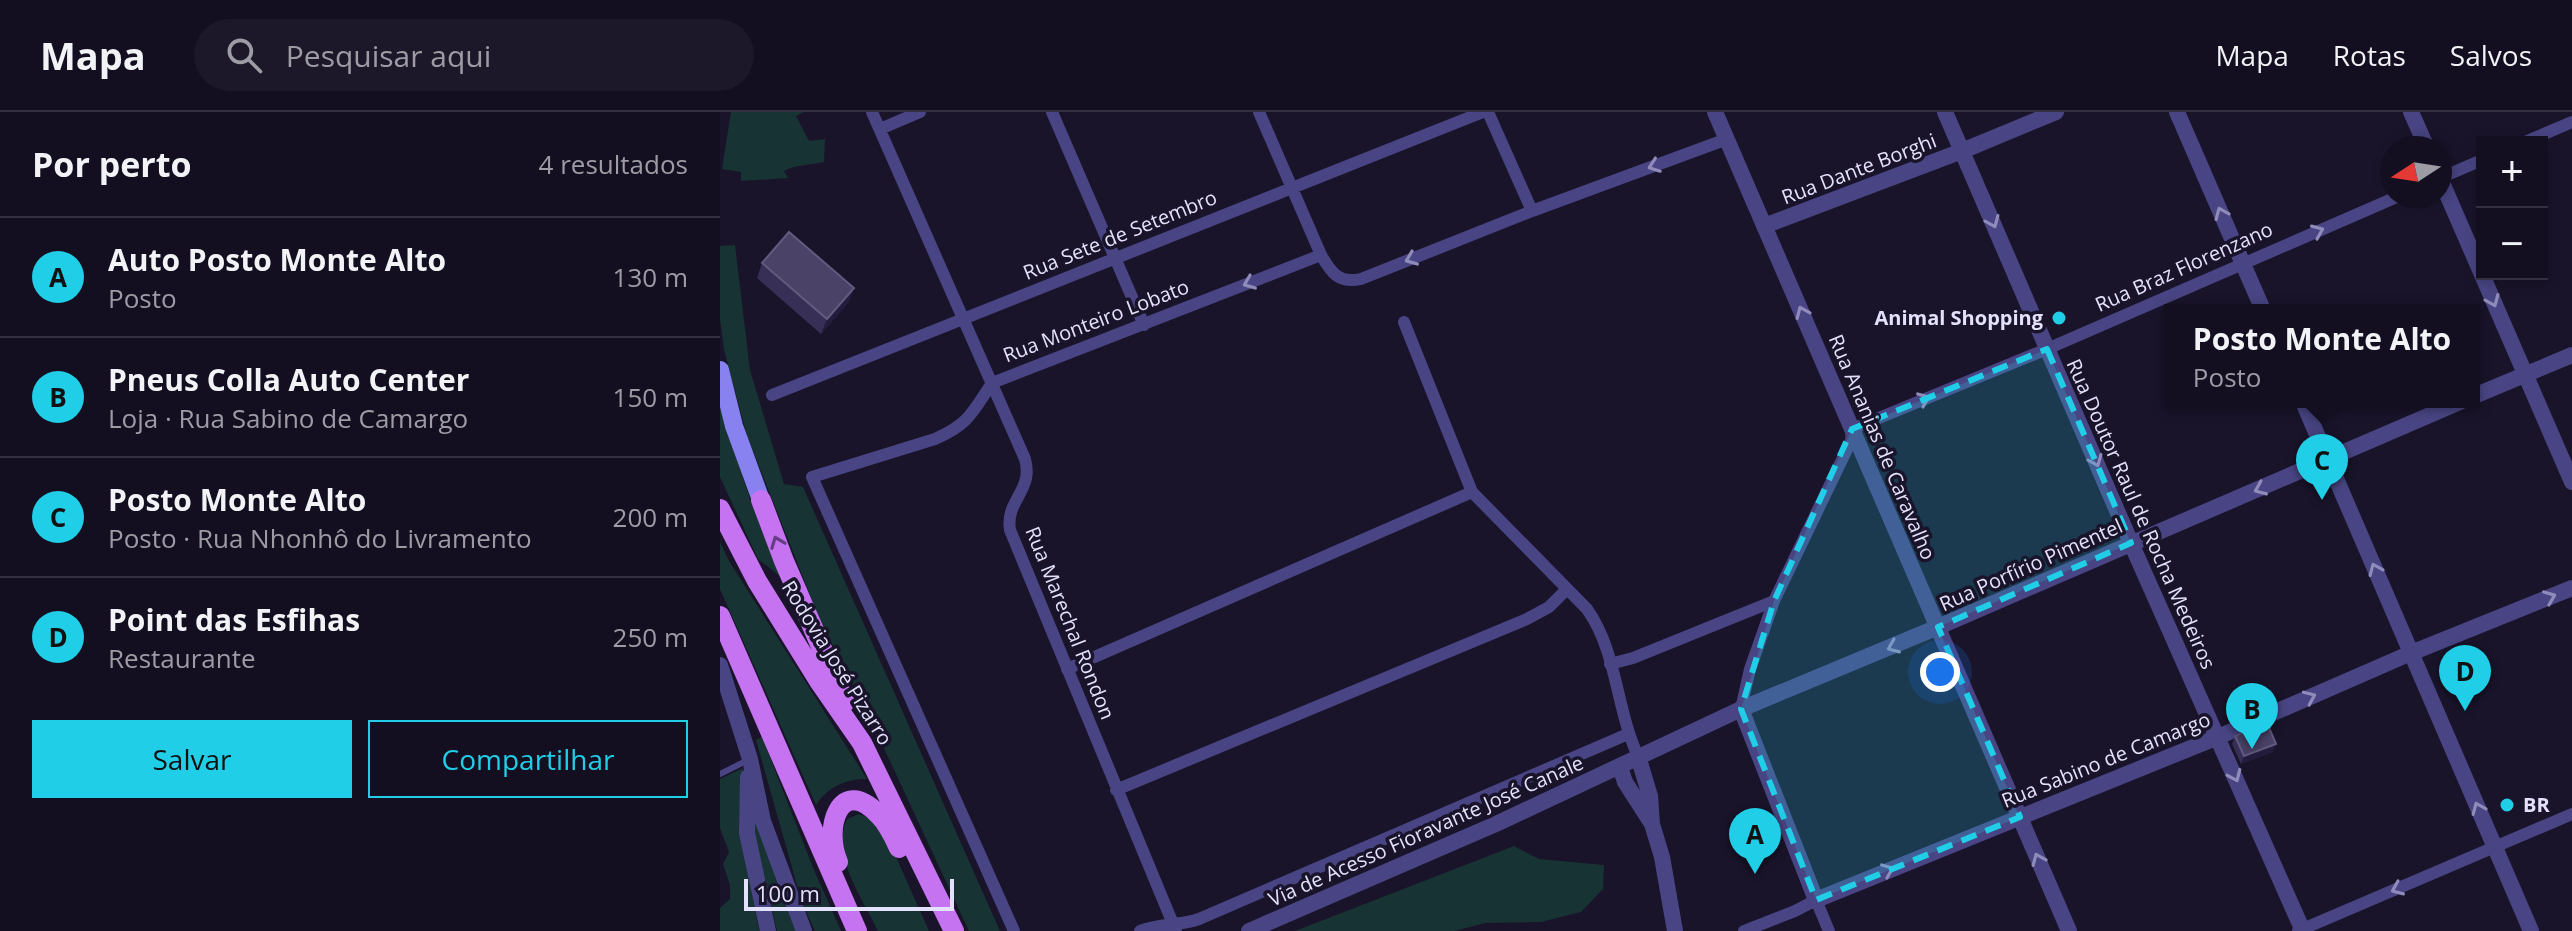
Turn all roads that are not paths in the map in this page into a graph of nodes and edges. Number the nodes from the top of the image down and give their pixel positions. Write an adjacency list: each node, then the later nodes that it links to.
1 (872, 112): 12 (street, Rua Marechal Rondon)
2 (920, 112): 12 (street)
3 (1052, 112): 25 (street)
4 (1259, 112): 19 (street)
5 (1486, 112): 19 (street, Rua Sete de Setembro); 22 (street)
6 (1715, 112): 15 (street, Rua Ananias de Caravalho)
7 (1945, 112): 16 (street, Rua Doutor Raul de Rocha Medeiros)
8 (2056, 112): 16 (street, Rua Dante Borghi)
9 (2177, 112): 26 (street, one-way to 9)
10 (2411, 112): 13 (street)
11 (2572, 122): 14 (street)
12 (880, 129): 28 (street, Rua Marechal Rondon)
13 (2422, 136)
14 (2539, 136)
15 (1727, 139): 22 (street, one-way to 22); 23 (street, Rua Ananias de Caravalho)
16 (1962, 151): 23 (street, Rua Dante Borghi); 31 (street, Rua Doutor Raul de Rocha Medeiros, one-way to 31)
17 (2476, 163): 18 (street)
18 (2452, 173)
19 (1292, 187): 24 (street); 25 (street, Rua Sete de Setembro)
20 (2380, 204): 26 (street, Rua Braz Florenzano, one-way to 20)
21 (2452, 206): 34 (street, one-way to 34)
22 (1532, 211): 24 (street, one-way to 24)
23 (1764, 226): 40 (street, Rua Ananias de Caravalho, one-way to 23)
24 (1321, 255): 30 (street, Rua Monteiro Lobato, one-way to 30)
25 (1115, 259): 28 (street, Rua Sete de Setembro); 30 (street)
26 (2243, 264): 27 (street); 31 (street, Rua Braz Florenzano)
27 (2260, 304)
28 (963, 320): 35 (street, Rua Marechal Rondon); 37 (street, Rua Sete de Setembro)
29 (1404, 322): 43 (street)
30 (1144, 325): 35 (street, Rua Monteiro Lobato)
31 (2047, 349): 40 (street, Rua Braz Florenzano, one-way to 31); 46 (street, Rua Doutor Raul de Rocha Medeiros, one-way to 46)
32 (2572, 355): 34 (street)
33 (720, 370): 44 (main road)
34 (2525, 373): 36 (street); 42 (street)
35 (992, 383): 55 (street, Rua Marechal Rondon); 77 (street, Rua Monteiro Lobato)
36 (2480, 393)
37 (772, 395)
38 (2306, 408): 41 (street)
39 (2447, 408): 41 (street, Rua Porfírio Pimentel)
40 (1852, 429): 49 (street); 51 (street, Rua Ananias de Caravalho)
41 (2328, 461): 46 (street, Rua Porfírio Pimentel, one-way to 46); 52 (street, one-way to 41)
42 (2572, 482)
43 (1472, 492): 48 (street); 55 (street)
44 (761, 500): 59 (main road, one-way to 44)
45 (720, 509): 59 (main road, Rodovia José Pizarro)
46 (2131, 543): 51 (street, Rua Porfírio Pimentel); 58 (street, Rua Doutor Raul de Rocha Medeiros)
47 (2572, 588): 52 (street, Rua Sabino de Camargo, one-way to 47)
48 (1567, 589): 53 (street); 64 (street)
49 (1774, 601): 53 (street); 56 (street)
50 (720, 616): 75 (main road)
51 (1938, 627): 56 (street, Rua Porfírio Pimentel, one-way to 56); 66 (street, Rua Ananias de Caravalho)
52 (2411, 653): 58 (street, Rua Sabino de Camargo, one-way to 52); 68 (street, one-way to 52)
53 (1610, 664): 57 (street)
54 (720, 665): 61 (street)
55 (1067, 669): 64 (street, Rua Marechal Rondon)
56 (1741, 709): 60 (street, Rua Porfírio Pimentel); 70 (street)
57 (1628, 734): 60 (street); 71 (street)
58 (2218, 737): 66 (street, Rua Sabino de Camargo); 72 (street, Rua Doutor Raul de Rocha Medeiros, one-way to 72)
59 (862, 743): 69 (main road, Rodovia José Pizarro)
60 (1638, 756): 62 (street, Rua Porfírio Pimentel); 67 (street)
61 (750, 759): 63 (lane); 73 (street); 74 (street)
62 (1620, 767): 67 (street); 79 (street, Via de Acesso Fioravante José Canale)
63 (720, 774)
64 (1116, 790): 71 (street, Rua Marechal Rondon)
65 (2572, 814): 68 (street)
66 (2020, 817): 70 (street, Rua Sabino de Camargo, one-way to 66); 83 (street, Rua Ananias de Caravalho, one-way to 66)
67 (1652, 824): 80 (street)
68 (2495, 847): 72 (street, one-way to 72); 84 (street)
69 (934, 889): 75 (main road); 76 (main road, Rodovia José Pizarro)
70 (1816, 900): 81 (street, Rua Sabino de Camargo); 82 (street)
71 (1174, 927): 78 (street)
72 (2301, 930)
73 (768, 931)
74 (804, 931)
75 (857, 931)
76 (954, 931)
77 (1014, 931)
78 (1140, 931)
79 (1249, 931)
80 (1675, 931)
81 (1744, 931)
82 (1829, 931)
83 (2069, 931)
84 (2531, 931)

